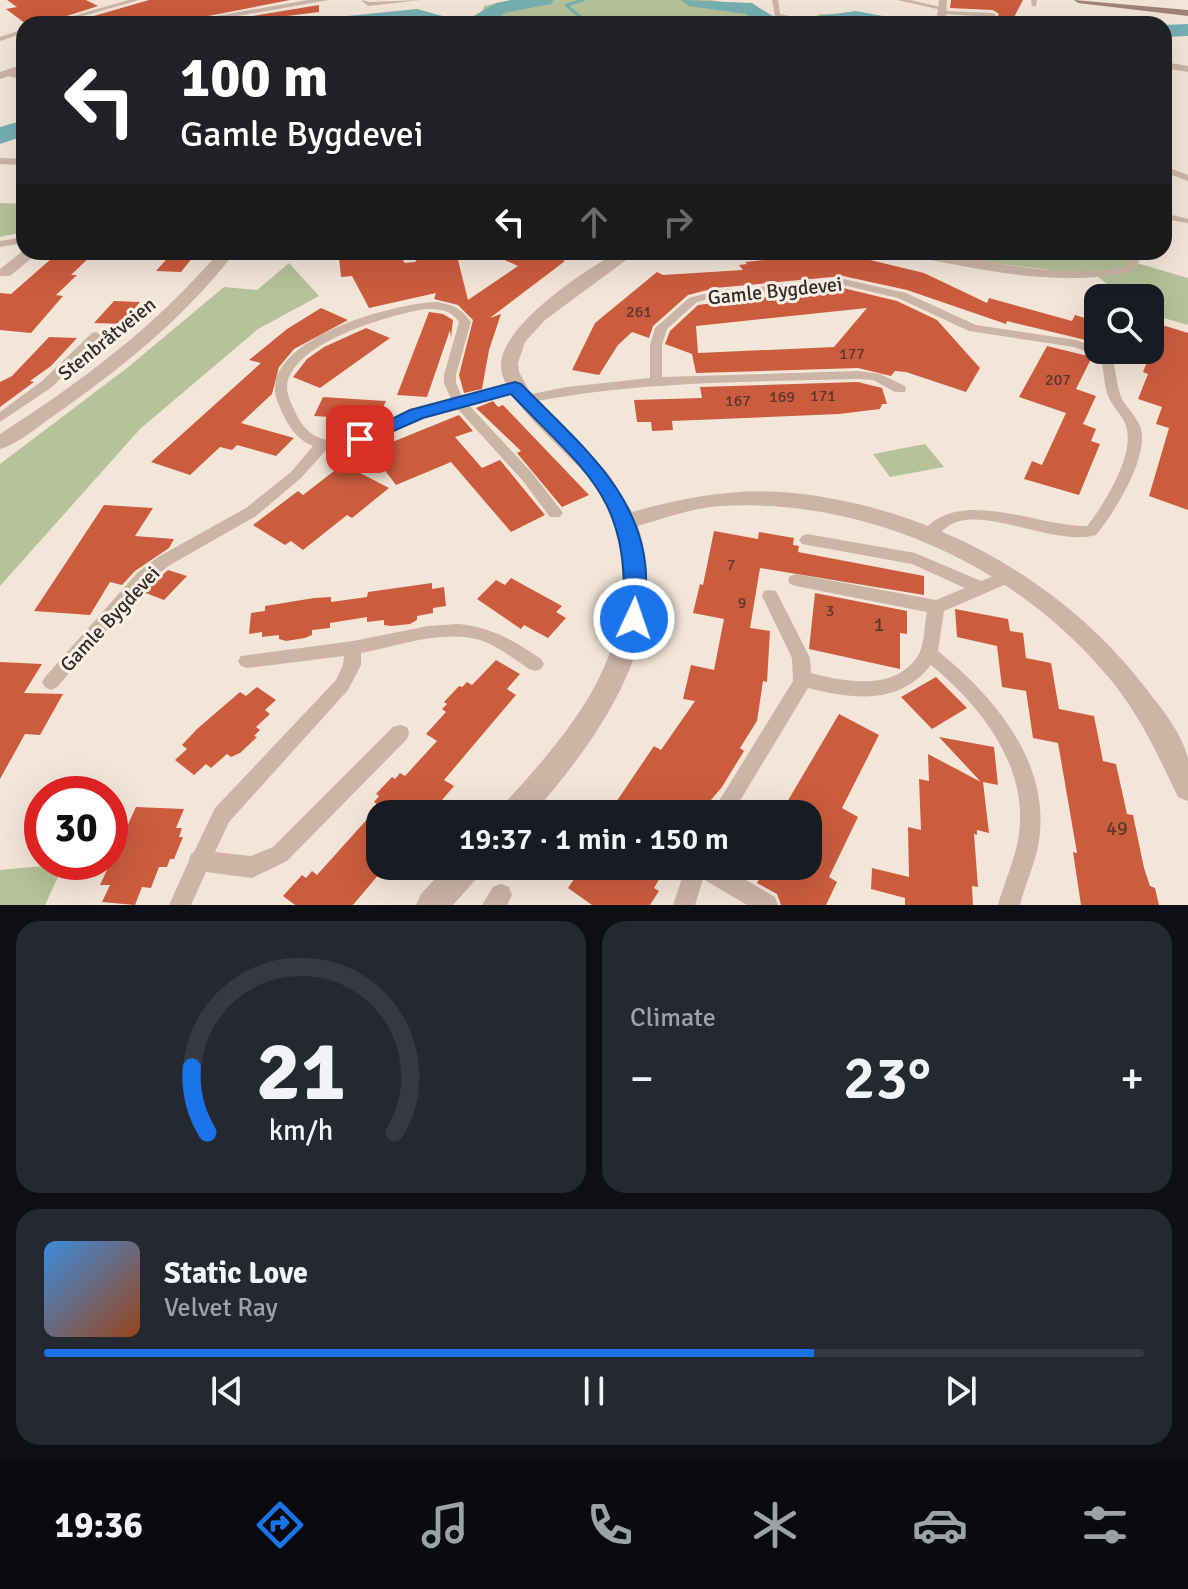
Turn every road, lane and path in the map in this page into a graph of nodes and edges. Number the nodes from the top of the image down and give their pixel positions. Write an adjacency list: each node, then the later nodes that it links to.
1 (136, 0): 11 (lane)
2 (325, 0): 12 (street)
3 (364, 0): 4 (lane)
4 (419, 0)
5 (775, 0): 13 (lane)
6 (900, 0): 8 (lane)
7 (1078, 0): 9 (main road)
8 (943, 7): 10 (lane)
9 (1188, 13)
10 (993, 15)
11 (77, 16)
12 (225, 16)
13 (788, 16)
14 (1172, 218): 15 (lane)
15 (1185, 221)
16 (21, 260): 21 (street)
17 (221, 260): 28 (street, Stenbråtveien)
18 (619, 260): 25 (street)
19 (961, 260): 20 (lane)
20 (1135, 260)
21 (5, 273)
22 (96, 336): 27 (lane)
23 (656, 382): 24 (lane); 25 (lane); 32 (lane, Gamle Bygdevei)
24 (900, 389)
25 (520, 393): 26 (lane); 31 (street)
26 (461, 401): 29 (lane); 29 (lane); 30 (lane)
27 (0, 418)
28 (0, 443)
29 (323, 444): 44 (lane, Gamle Bygdevei)
30 (555, 513)
31 (626, 522): 32 (street); 47 (street)
32 (930, 533): 34 (street)
33 (807, 540): 36 (lane)
34 (1010, 576): 36 (lane); 46 (street)
35 (796, 580): 38 (lane)
36 (980, 588): 38 (lane)
37 (770, 596): 43 (lane)
38 (937, 607): 40 (lane)
39 (353, 648): 41 (lane); 42 (lane); 49 (lane)
40 (928, 653): 43 (lane); 57 (lane)
41 (247, 661)
42 (535, 664)
43 (802, 679): 48 (lane)
44 (51, 682)
45 (400, 733): 49 (lane)
46 (1188, 788)
47 (526, 800)
48 (730, 800)
49 (198, 861): 53 (lane)
50 (454, 880): 54 (street)
51 (694, 880): 55 (lane)
52 (724, 880): 56 (lane)
53 (180, 905)
54 (432, 905)
55 (684, 905)
56 (767, 905)
57 (1009, 905)

